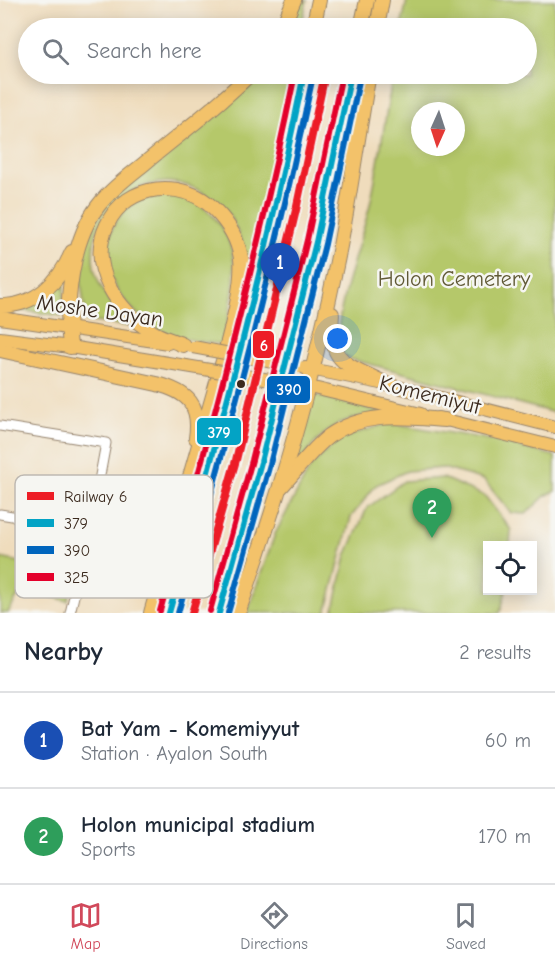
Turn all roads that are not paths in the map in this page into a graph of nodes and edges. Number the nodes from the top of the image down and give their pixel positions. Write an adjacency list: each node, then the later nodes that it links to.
1 (294, 0): 5 (highway)
2 (319, 0): 6 (highway)
3 (367, 0): 7 (highway)
4 (382, 0): 8 (highway)
5 (286, 18)
6 (315, 18)
7 (363, 18)
8 (379, 18)
9 (239, 84): 13 (highway)
10 (302, 84): 33 (highway)
11 (349, 84): 43 (highway)
12 (367, 84): 14 (highway)
13 (92, 216): 15 (highway); 17 (highway)
14 (335, 270): 22 (highway); 24 (highway)
15 (0, 306)
16 (0, 318): 17 (main road, Moshe Dayan)
17 (68, 327): 19 (main road, Moshe Dayan); 20 (highway)
18 (0, 338): 20 (main road, Moshe Dayan)
19 (188, 346): 22 (main road, Moshe Dayan, bridge); 32 (highway)
20 (70, 347): 23 (main road, Moshe Dayan, bridge)
21 (0, 350): 31 (highway)
22 (306, 368): 24 (main road, Komemiyut); 25 (highway)
23 (294, 384): 25 (main road, Komemiyut)
24 (386, 384): 28 (main road, Komemiyut)
25 (309, 387): 26 (main road, Komemiyut); 34 (highway)
26 (445, 420): 29 (main road, Komemiyut); 34 (highway)
27 (0, 426): 30 (street)
28 (555, 427)
29 (555, 447)
30 (100, 475)
31 (189, 475)
32 (191, 475)
33 (208, 475)
34 (280, 488): 44 (highway)
35 (0, 514): 36 (street)
36 (15, 516)
37 (74, 598): 40 (street)
38 (154, 598): 41 (highway)
39 (173, 598): 42 (highway)
40 (70, 613)
41 (150, 613)
42 (169, 613)
43 (219, 613)
44 (238, 613)

